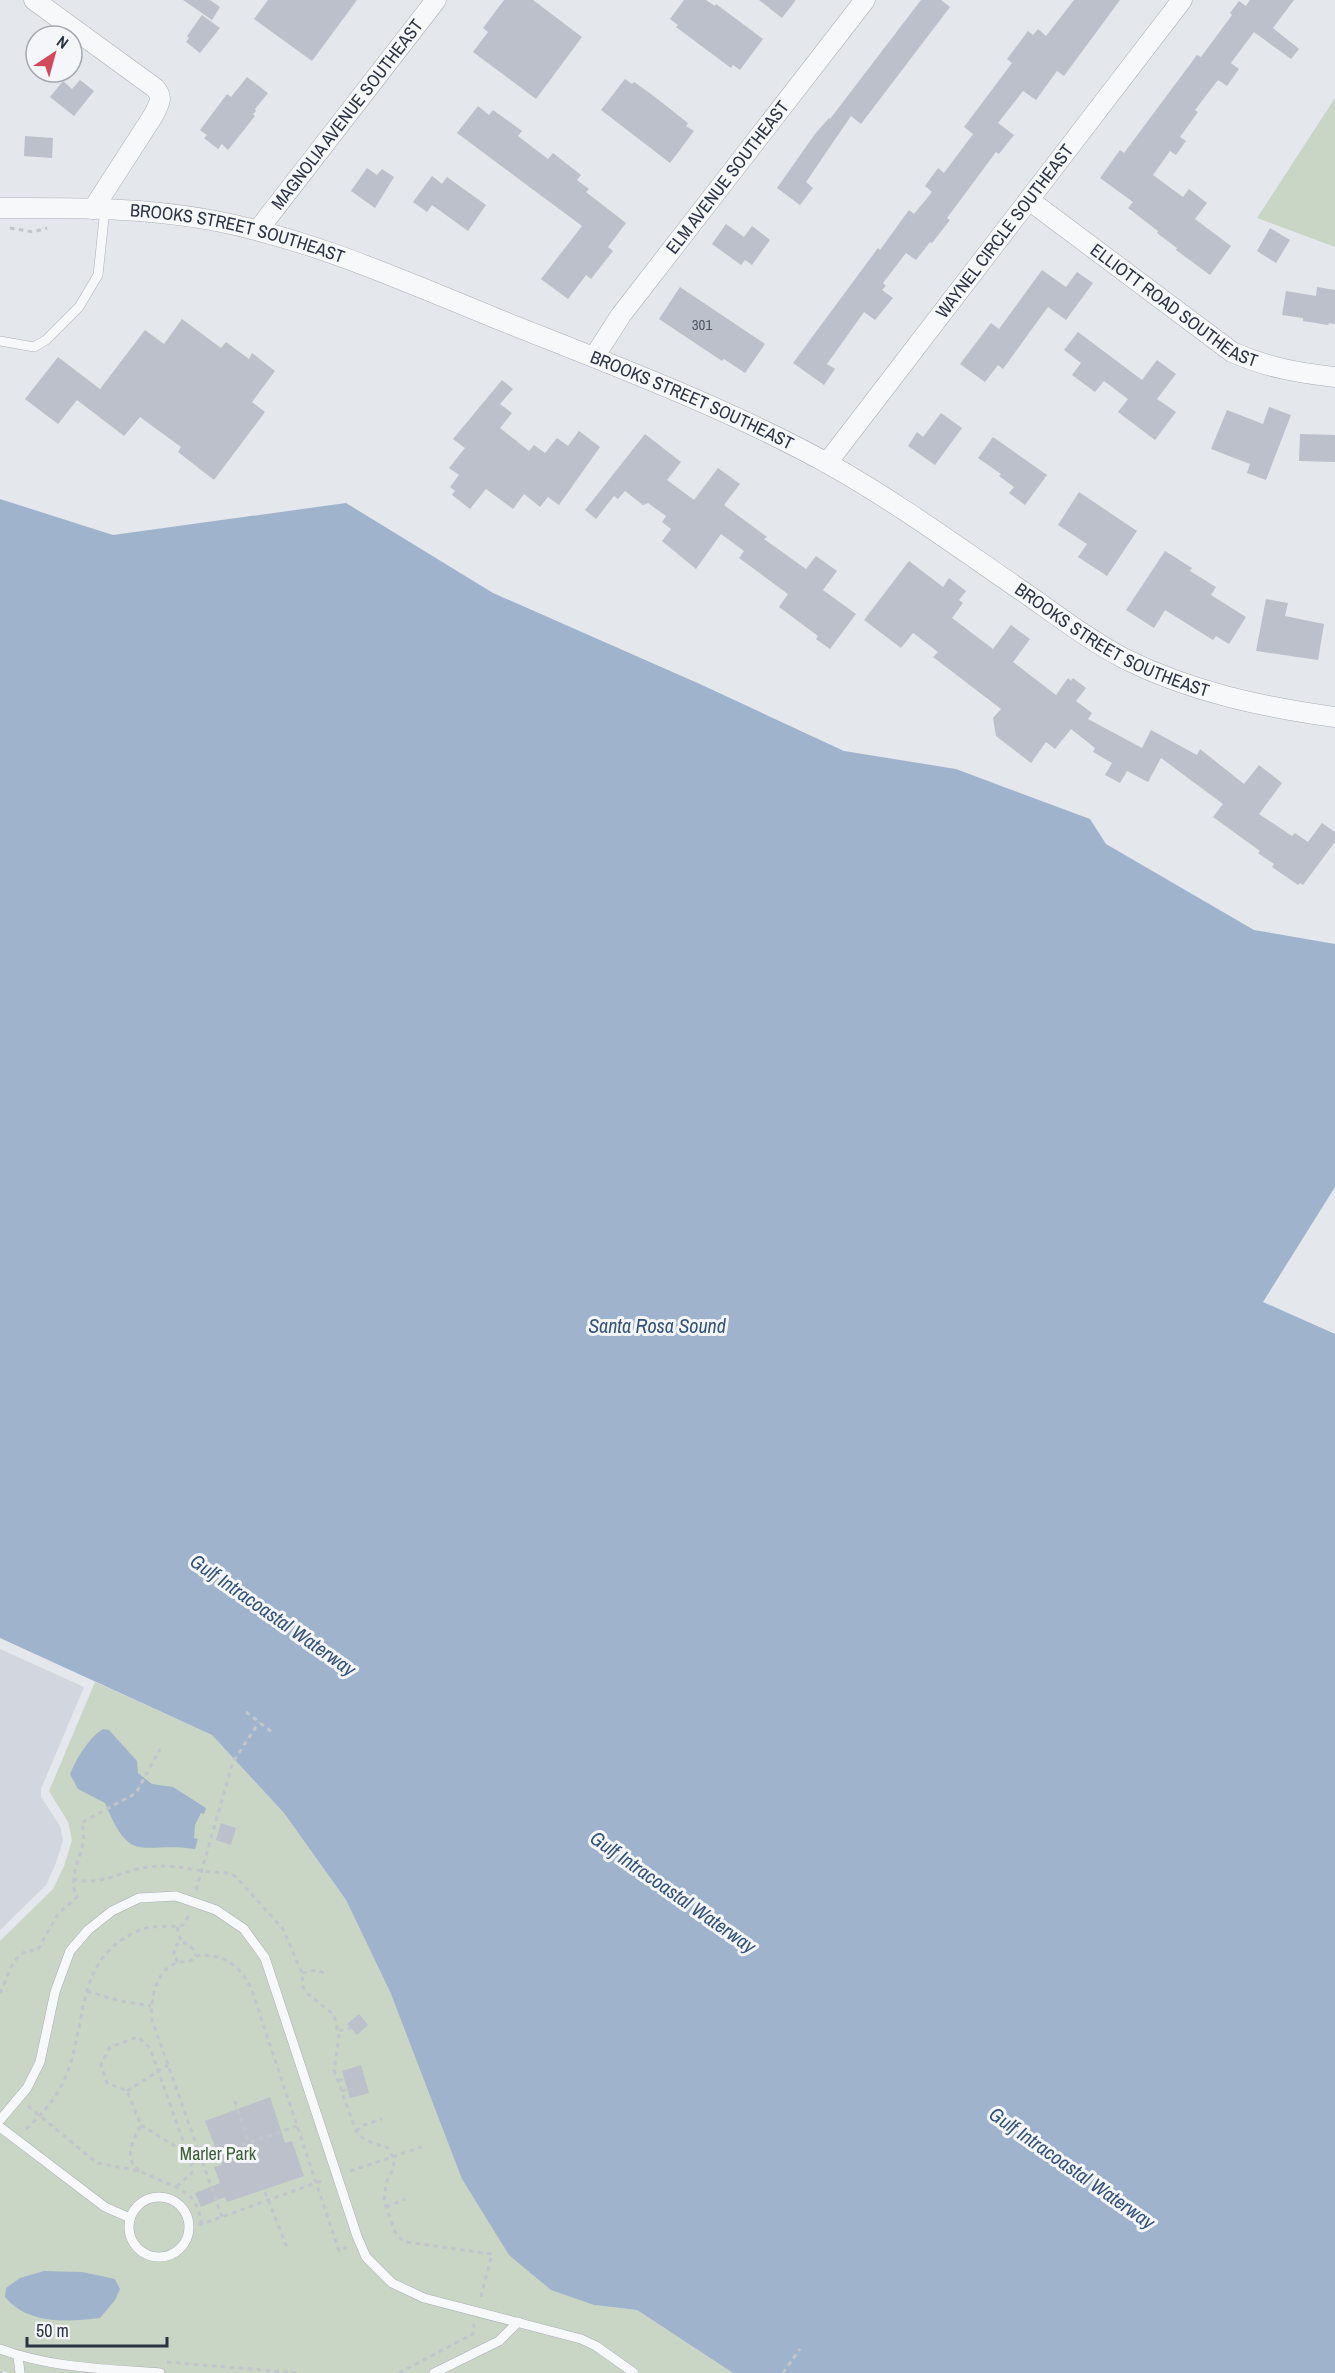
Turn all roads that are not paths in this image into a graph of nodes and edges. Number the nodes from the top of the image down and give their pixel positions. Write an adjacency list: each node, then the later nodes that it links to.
1 (33, 0): 7 (street)
2 (436, 0): 8 (street, MAGNOLIA AVENUE SOUTHEAST)
3 (865, 0): 10 (street, ELM AVENUE SOUTHEAST)
4 (1182, 0): 5 (street, WAYNEL CIRCLE SOUTHEAST)
5 (1029, 200): 11 (street, ELLIOTT ROAD SOUTHEAST); 12 (street, WAYNEL CIRCLE SOUTHEAST)
6 (0, 208): 7 (street, BROOKS STREET SOUTHEAST)
7 (99, 209): 8 (street, BROOKS STREET SOUTHEAST); 9 (lane)
8 (258, 230): 10 (street, BROOKS STREET SOUTHEAST)
9 (0, 341)
10 (594, 357): 12 (street, BROOKS STREET SOUTHEAST)
11 (1335, 377)
12 (827, 463): 13 (street, BROOKS STREET SOUTHEAST)
13 (1335, 717)
14 (0, 2120): 17 (lane)
15 (0, 2127): 16 (lane)
16 (130, 2218): 16 (lane)
17 (518, 2322): 23 (lane); 24 (lane)
18 (0, 2349): 19 (lane)
19 (18, 2356): 20 (lane); 21 (lane)
20 (116, 2371): 22 (lane)
21 (20, 2373)
22 (160, 2373)
23 (434, 2373)
24 (634, 2373)

